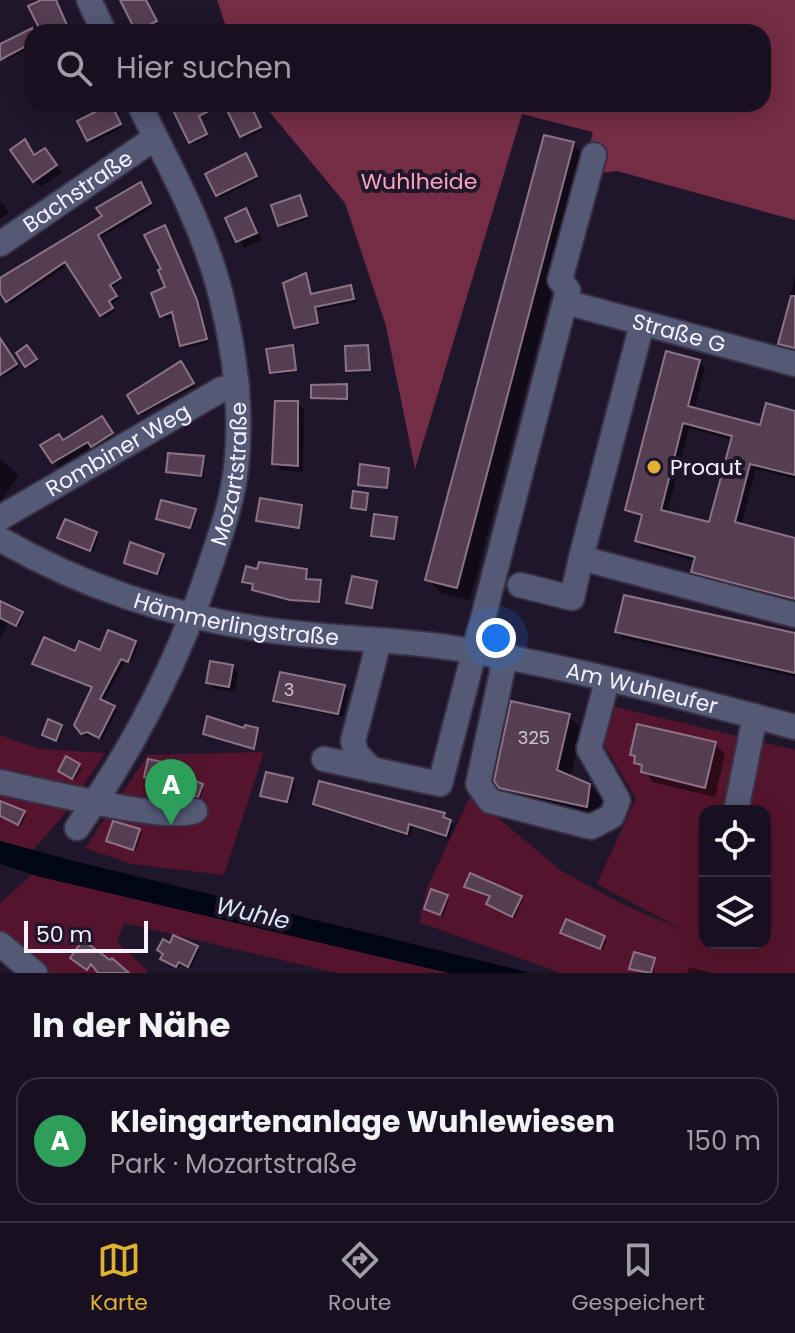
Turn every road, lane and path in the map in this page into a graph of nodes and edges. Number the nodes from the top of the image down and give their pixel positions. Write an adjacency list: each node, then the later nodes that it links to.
1 (89, 0): 2 (street)
2 (100, 24)
3 (143, 112): 4 (street, Mozartstraße)
4 (155, 138): 6 (street, Bachstraße); 10 (street, Mozartstraße)
5 (594, 155): 7 (street)
6 (0, 244)
7 (565, 302): 8 (street, Straße G); 18 (street)
8 (642, 324): 9 (street, Straße G); 13 (street)
9 (795, 364)
10 (237, 386): 11 (street, Rombiner Weg); 16 (street, Mozartstraße)
11 (0, 518)
12 (0, 539): 16 (street, Hämmerlingstraße)
13 (581, 558): 14 (street); 15 (street)
14 (520, 585)
15 (795, 615)
16 (193, 617): 17 (street, Hämmerlingstraße); 25 (street, Mozartstraße)
17 (379, 641): 18 (street, Hämmerlingstraße); 23 (street)
18 (489, 654): 19 (street, Am Wuhleufer); 19 (street); 23 (street)
19 (607, 681): 20 (street, Am Wuhleufer)
20 (755, 716): 21 (street, Am Wuhleufer); 26 (street)
21 (795, 727)
22 (324, 759): 23 (street)
23 (372, 770)
24 (0, 782): 25 (street)
25 (95, 802): 27 (street); 28 (street, Mozartstraße)
26 (737, 805)
27 (195, 811)
28 (77, 828)
29 (0, 944): 30 (street)
30 (35, 973)

